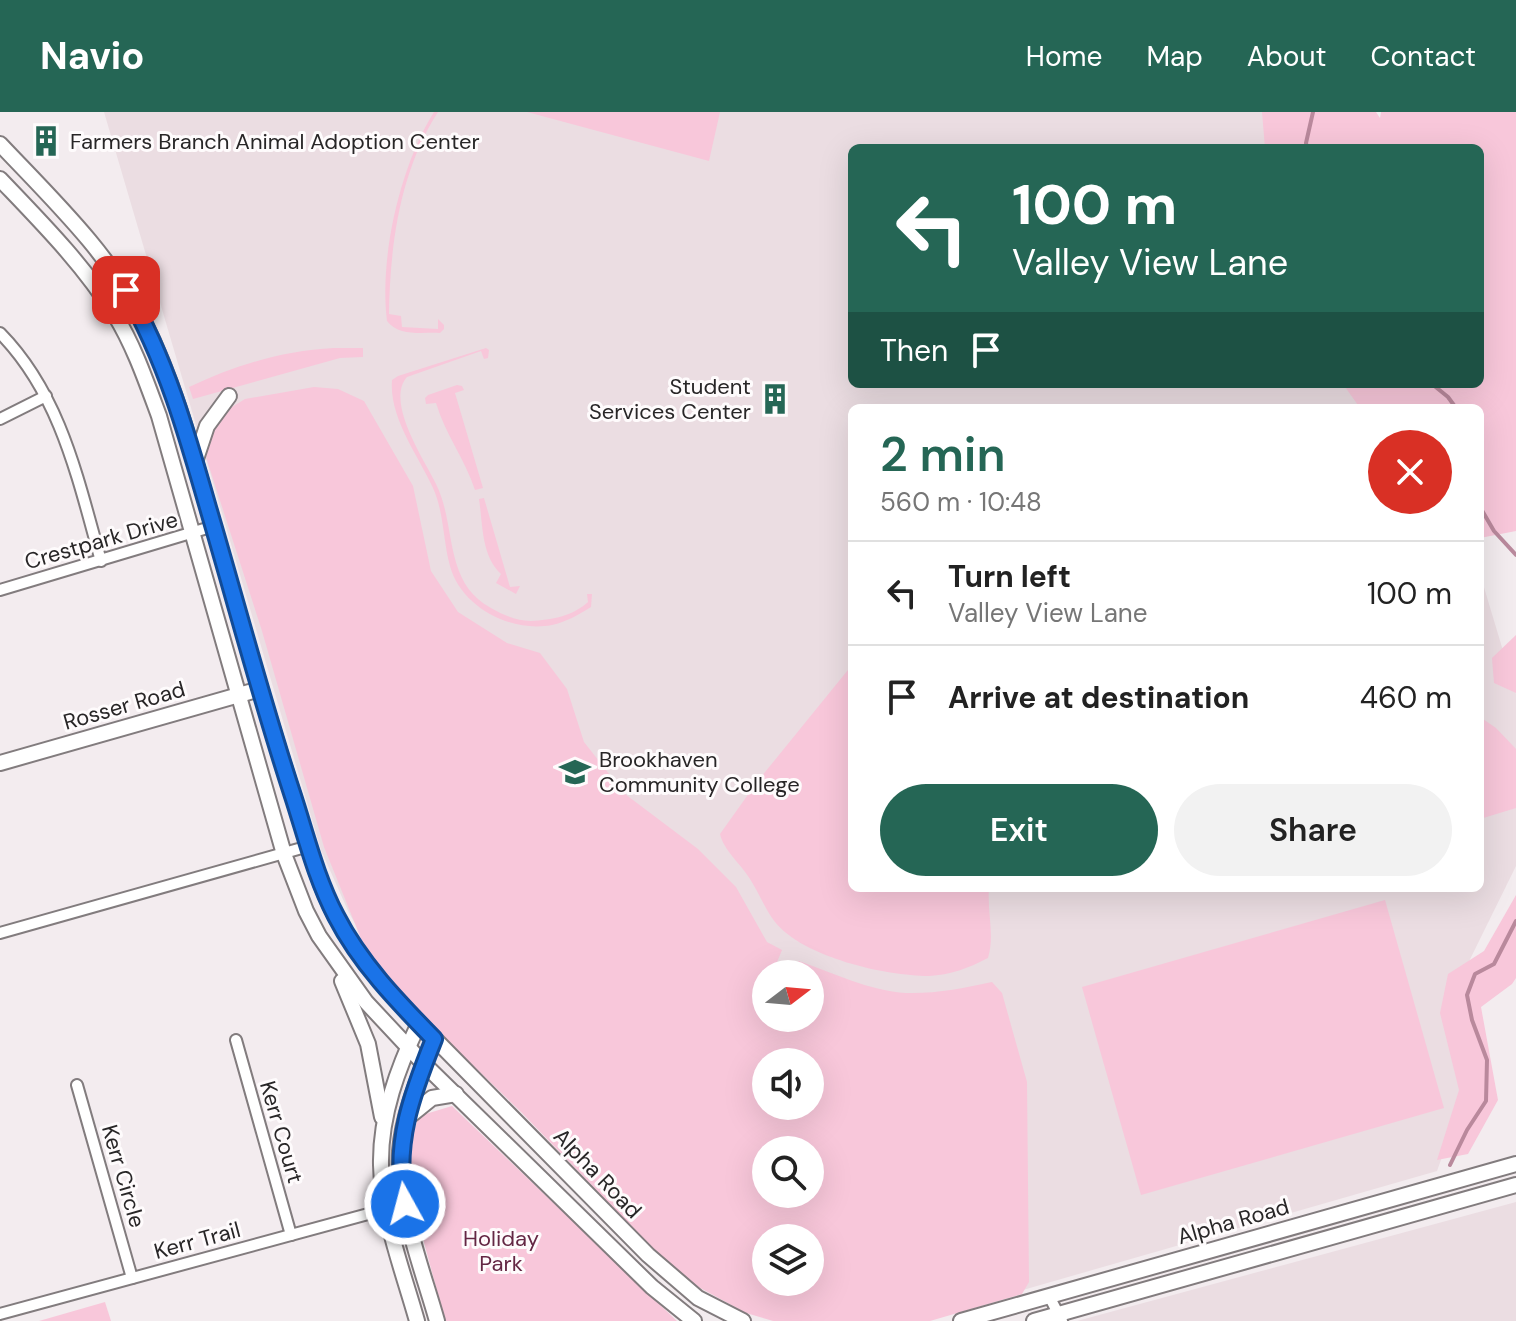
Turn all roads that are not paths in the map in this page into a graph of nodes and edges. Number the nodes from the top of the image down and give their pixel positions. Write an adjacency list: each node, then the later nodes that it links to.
1 (0, 144): 7 (main road, Alpha Road)
2 (0, 179): 9 (main road)
3 (0, 333): 4 (street)
4 (46, 396): 6 (street); 10 (street)
5 (229, 396): 7 (main road)
6 (0, 419)
7 (195, 463): 8 (main road, Alpha Road)
8 (214, 526): 9 (street, Crestpark Drive); 12 (main road, Alpha Road)
9 (192, 534): 10 (street, Crestpark Drive); 13 (main road)
10 (101, 561): 11 (street, Crestpark Drive)
11 (0, 590)
12 (260, 689): 13 (main road, Rosser Road); 15 (main road, Alpha Road)
13 (239, 696): 14 (main road, Rosser Road); 16 (main road)
14 (0, 763)
15 (309, 846): 16 (street); 19 (main road, Alpha Road)
16 (284, 854): 17 (street); 18 (main road)
17 (0, 933)
18 (334, 958): 22 (main road, Alpha Road); 27 (main road)
19 (419, 1023): 20 (main road, Alpha Road); 22 (main road)
20 (434, 1039): 23 (main road); 40 (main road, Alpha Road)
21 (236, 1040): 32 (street, Kerr Court)
22 (408, 1047): 23 (main road, Alpha Road); 27 (main road)
23 (424, 1064): 25 (main road, Alpha Road); 26 (main road)
24 (77, 1085): 33 (street, Kerr Circle)
25 (456, 1094): 26 (main road); 39 (main road, Alpha Road)
26 (405, 1119): 30 (main road)
27 (384, 1131): 31 (main road)
28 (1516, 1164): 34 (main road, Alpha Road)
29 (1516, 1185): 36 (main road, Alpha Road)
30 (405, 1204): 31 (street, Kerr Trail); 38 (main road)
31 (386, 1208): 32 (street, Kerr Trail); 37 (main road)
32 (291, 1235): 33 (street, Kerr Trail)
33 (132, 1278): 35 (street, Kerr Trail)
34 (1049, 1296): 36 (street); 41 (main road, Alpha Road)
35 (0, 1314)
36 (1055, 1318): 42 (main road, Alpha Road)
37 (417, 1321)
38 (437, 1321)
39 (694, 1321)
40 (743, 1321)
41 (961, 1321)
42 (1034, 1321)

